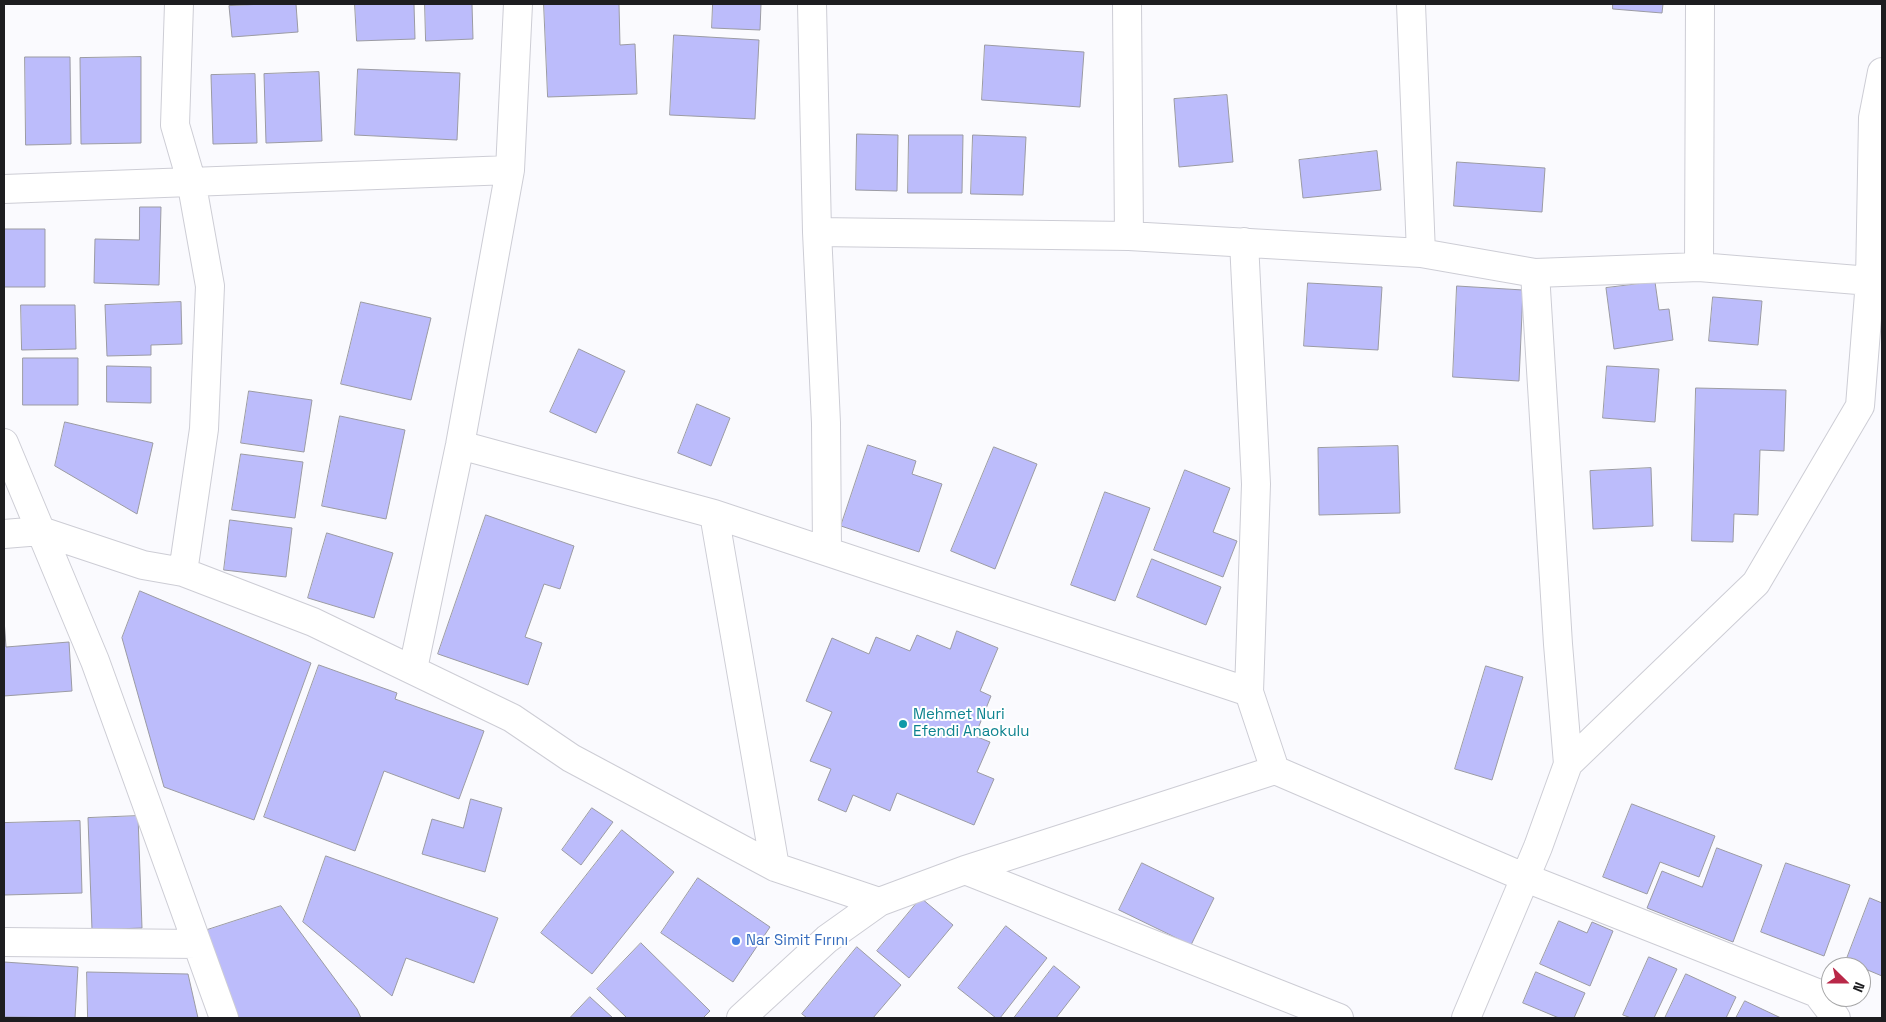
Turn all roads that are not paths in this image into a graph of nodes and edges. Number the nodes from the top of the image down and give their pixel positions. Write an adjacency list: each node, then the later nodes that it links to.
1 (179, 4): 9 (street)
2 (518, 4): 8 (street)
3 (812, 4): 11 (street)
4 (1127, 4): 12 (street)
5 (1411, 4): 14 (street)
6 (1700, 4): 15 (street)
7 (1882, 72): 17 (street)
8 (510, 170): 9 (street); 19 (street)
9 (191, 180): 10 (street); 24 (street)
10 (4, 189)
11 (817, 232): 12 (street); 23 (street)
12 (1129, 236): 13 (street)
13 (1244, 242): 14 (street); 26 (street)
14 (1421, 253): 16 (street)
15 (1698, 267): 16 (street); 17 (street)
16 (1535, 273): 27 (street)
17 (1870, 281): 27 (street)
18 (4, 443): 21 (street)
19 (460, 445): 20 (street); 25 (street)
20 (714, 514): 23 (street); 29 (street)
21 (40, 531): 22 (street); 24 (street); 34 (street)
22 (4, 534)
23 (827, 551): 26 (street)
24 (183, 572): 25 (street)
25 (412, 669): 29 (street)
26 (1249, 692): 28 (street)
27 (1568, 764): 31 (street)
28 (1275, 770): 30 (street); 31 (street)
29 (775, 868): 32 (street)
30 (965, 870): 32 (street); 37 (street)
31 (1526, 878): 38 (street); 39 (street)
32 (879, 902): 36 (street)
33 (4, 942): 34 (street)
34 (197, 944): 35 (street)
35 (224, 1018)
36 (740, 1018)
37 (1339, 1018)
38 (1466, 1018)
39 (1836, 1018)

